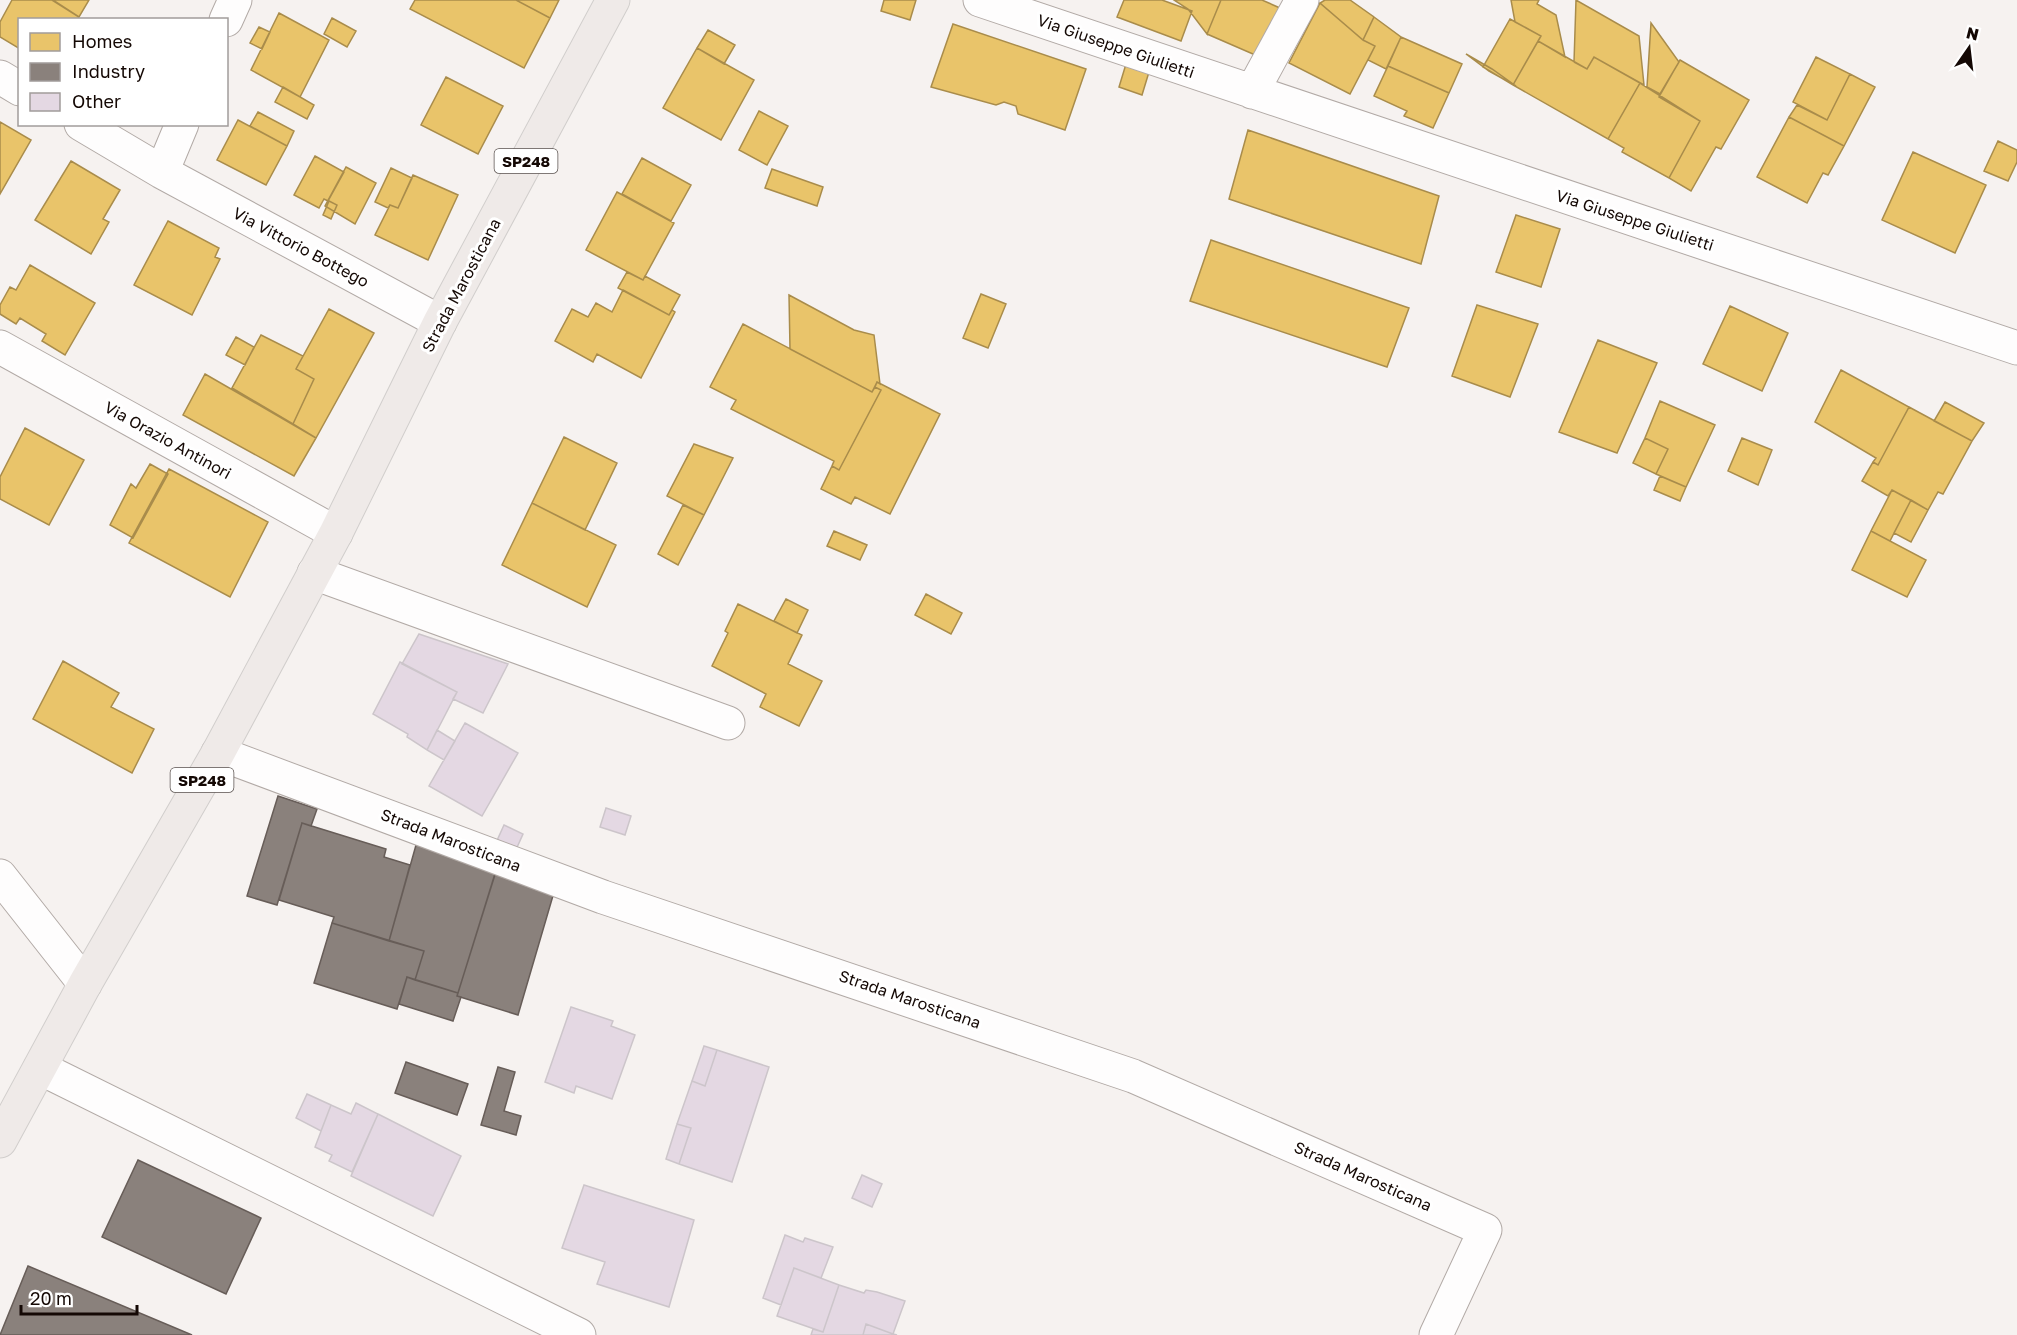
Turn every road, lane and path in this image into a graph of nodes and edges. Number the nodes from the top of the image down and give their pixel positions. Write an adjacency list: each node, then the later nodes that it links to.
1 (235, 0): 5 (street)
2 (613, 0): 12 (main road, Strada Marosticana / SP248)
3 (980, 0): 8 (street, Via Giuseppe Giulietti)
4 (1302, 0): 8 (street)
5 (227, 18)
6 (0, 77): 7 (street)
7 (18, 88)
8 (1252, 92): 14 (street, Via Giuseppe Giulietti)
9 (84, 126): 11 (street, Via Vittorio Bottego)
10 (181, 126): 11 (street)
11 (162, 172): 12 (street, Via Vittorio Bottego)
12 (440, 322): 15 (main road, Strada Marosticana / SP248)
13 (0, 347): 15 (street, Via Orazio Antinori)
14 (2017, 348)
15 (336, 533): 16 (main road, Strada Marosticana / SP248)
16 (314, 573): 17 (street); 18 (main road, Strada Marosticana / SP248)
17 (728, 723)
18 (218, 753): 20 (main road, Strada Marosticana / SP248); 24 (street, Strada Marosticana)
19 (0, 876): 20 (street)
20 (85, 984): 21 (main road, Strada Marosticana / SP248)
21 (40, 1068): 22 (main road, Strada Marosticana / SP248); 23 (street)
22 (0, 1141)
23 (579, 1335)
24 (1436, 1335)

